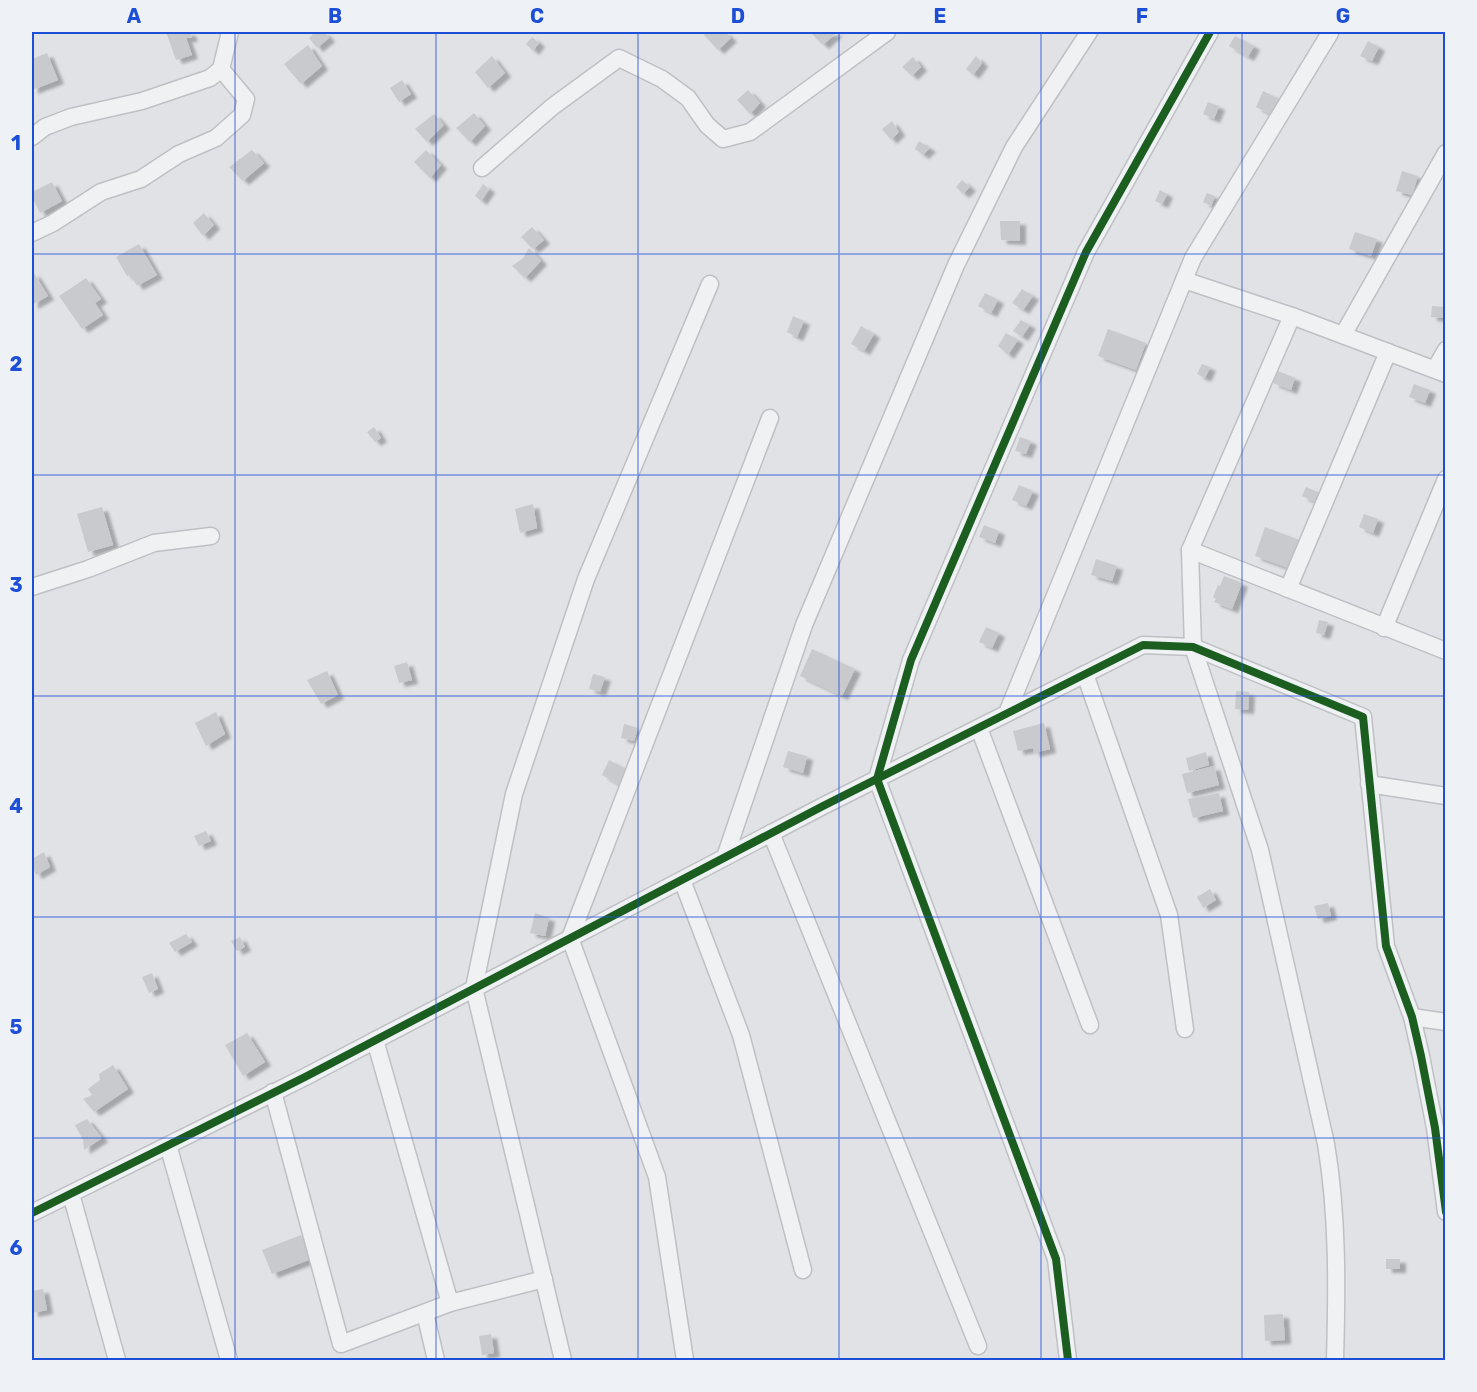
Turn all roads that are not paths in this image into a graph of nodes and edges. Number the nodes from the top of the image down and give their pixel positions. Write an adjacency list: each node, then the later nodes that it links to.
1 (230, 32): 6 (street)
2 (887, 32): 9 (street)
3 (1089, 32): 35 (street)
4 (1210, 32): 31 (street)
5 (1330, 33): 11 (street)
6 (221, 69): 7 (street); 10 (street)
7 (32, 137)
8 (1446, 153): 14 (street)
9 (482, 168)
10 (32, 233)
11 (1184, 280): 13 (street); 29 (street)
12 (710, 284): 38 (street)
13 (1292, 316): 14 (street); 22 (street)
14 (1344, 335): 16 (street)
15 (1446, 350): 17 (street)
16 (1388, 352): 17 (street); 24 (street)
17 (1440, 371)
18 (770, 418): 37 (street)
19 (1446, 479): 20 (street)
20 (1441, 503): 25 (street)
21 (211, 536): 23 (street)
22 (1190, 550): 24 (street); 26 (street)
23 (32, 587)
24 (1288, 589): 25 (street)
25 (1384, 628): 27 (street)
26 (1192, 647): 28 (street); 32 (street); 60 (street)
27 (1446, 651)
28 (1085, 674): 29 (street); 42 (street)
29 (1007, 713): 30 (street)
30 (979, 728): 31 (street); 41 (street)
31 (877, 779): 34 (street); 59 (street)
32 (1369, 784): 33 (street); 39 (street)
33 (1446, 795)
34 (771, 833): 35 (street); 53 (street)
35 (726, 857): 36 (street)
36 (682, 880): 37 (street); 49 (street)
37 (570, 938): 38 (street); 58 (street)
38 (474, 988): 43 (street); 50 (street)
39 (1412, 1017): 40 (street); 47 (street)
40 (1446, 1022)
41 (1090, 1025)
42 (1185, 1029)
43 (375, 1040): 44 (street); 51 (street)
44 (273, 1092): 45 (street); 52 (street)
45 (168, 1145): 46 (street); 55 (street)
46 (71, 1194): 48 (street); 54 (street)
47 (1446, 1212)
48 (32, 1213)
49 (803, 1270)
50 (544, 1279): 51 (street); 57 (street)
51 (450, 1303): 52 (street)
52 (425, 1313): 56 (street)
53 (978, 1346)
54 (117, 1360)
55 (229, 1360)
56 (436, 1360)
57 (563, 1360)
58 (685, 1360)
59 (1068, 1360)
60 (1335, 1360)

